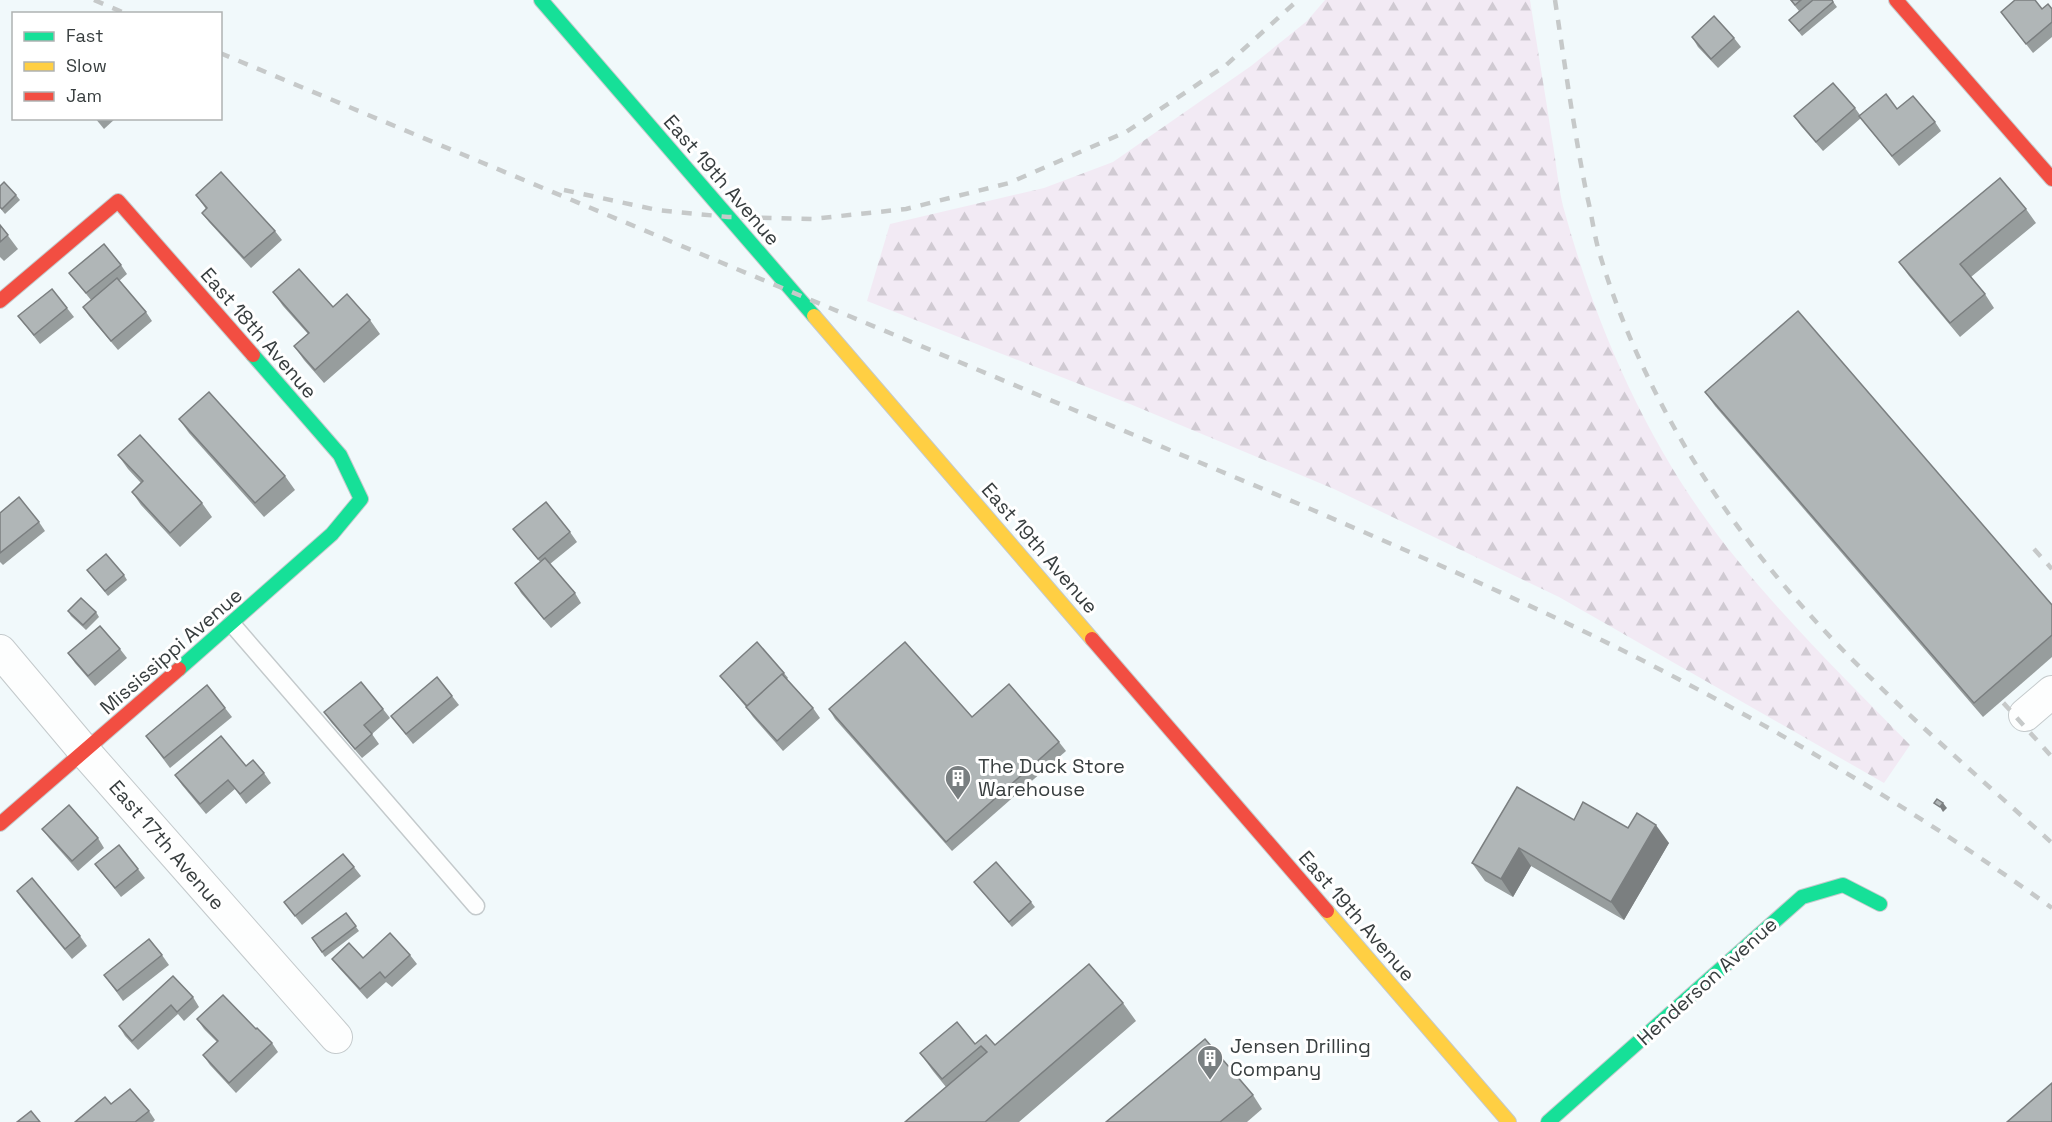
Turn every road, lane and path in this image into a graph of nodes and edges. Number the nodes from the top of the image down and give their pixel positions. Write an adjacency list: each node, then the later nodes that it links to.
1 (541, 0): 15 (street, East 19th Avenue)
2 (1896, 0): 3 (street)
3 (2052, 179)
4 (0, 301): 5 (street, East 18th Avenue)
5 (361, 499): 6 (street, Mississippi Avenue)
6 (232, 624): 10 (street, Mississippi Avenue); 13 (lane)
7 (0, 651): 10 (street, East 17th Avenue)
8 (2052, 692): 9 (street)
9 (2025, 715)
10 (85, 752): 11 (street, Mississippi Avenue); 14 (street, East 17th Avenue)
11 (0, 824)
12 (1880, 904): 16 (street, Henderson Avenue)
13 (476, 906)
14 (336, 1037)
15 (1509, 1122)
16 (1548, 1122)

